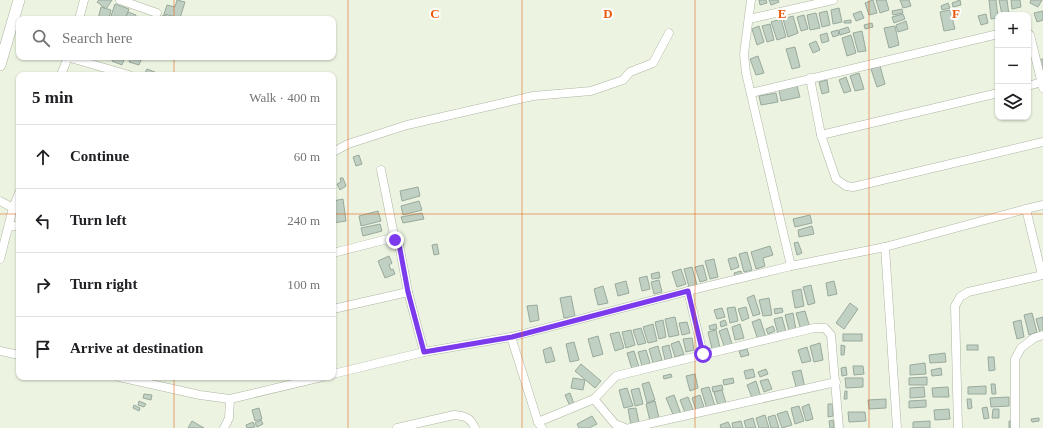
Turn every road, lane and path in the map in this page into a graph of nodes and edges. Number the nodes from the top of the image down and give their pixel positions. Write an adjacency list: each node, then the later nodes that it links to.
1 (19, 0): 14 (street)
2 (84, 0): 7 (street)
3 (120, 0): 6 (street)
4 (751, 0): 8 (street)
5 (833, 0): 8 (street)
6 (157, 13)
7 (80, 16)
8 (749, 19): 20 (street)
9 (669, 33): 24 (street)
10 (995, 35): 17 (street)
11 (1031, 39): 18 (street)
12 (66, 60): 15 (street)
13 (77, 60): 16 (street)
14 (0, 65)
15 (63, 72)
16 (119, 72)
17 (810, 78): 20 (street); 22 (street)
18 (1042, 85): 19 (street)
19 (1031, 86)
20 (751, 93): 37 (street)
21 (995, 94): 22 (street)
22 (821, 134): 23 (street)
23 (1043, 142)
24 (336, 150)
25 (381, 170): 33 (street)
26 (0, 201): 29 (street)
27 (16, 202): 29 (street)
28 (1043, 205): 30 (street)
29 (14, 208): 32 (street)
30 (1026, 209): 34 (street); 38 (street)
31 (16, 226): 32 (street)
32 (9, 227): 36 (street)
33 (395, 240): 35 (street); 40 (street)
34 (885, 247): 37 (street); 61 (street)
35 (336, 252)
36 (0, 259)
37 (791, 266): 39 (street)
38 (1043, 275): 62 (street)
39 (688, 291): 43 (street); 47 (street)
40 (408, 292): 41 (street); 45 (street)
41 (336, 308)
42 (1043, 335): 63 (street)
43 (512, 337): 45 (street); 54 (street)
44 (0, 351): 46 (street)
45 (424, 352): 48 (street)
46 (16, 354)
47 (703, 354): 51 (street); 53 (street)
48 (336, 373)
49 (132, 380): 52 (street)
50 (309, 380): 52 (street)
51 (836, 382): 59 (street); 60 (street)
52 (230, 398): 55 (street)
53 (594, 399): 54 (street); 58 (street)
54 (540, 425)
55 (224, 428)
56 (397, 428): 57 (street)
57 (475, 428)
58 (625, 428)
59 (630, 428)
60 (839, 428)
61 (897, 428)
62 (958, 428)
63 (1016, 428)

